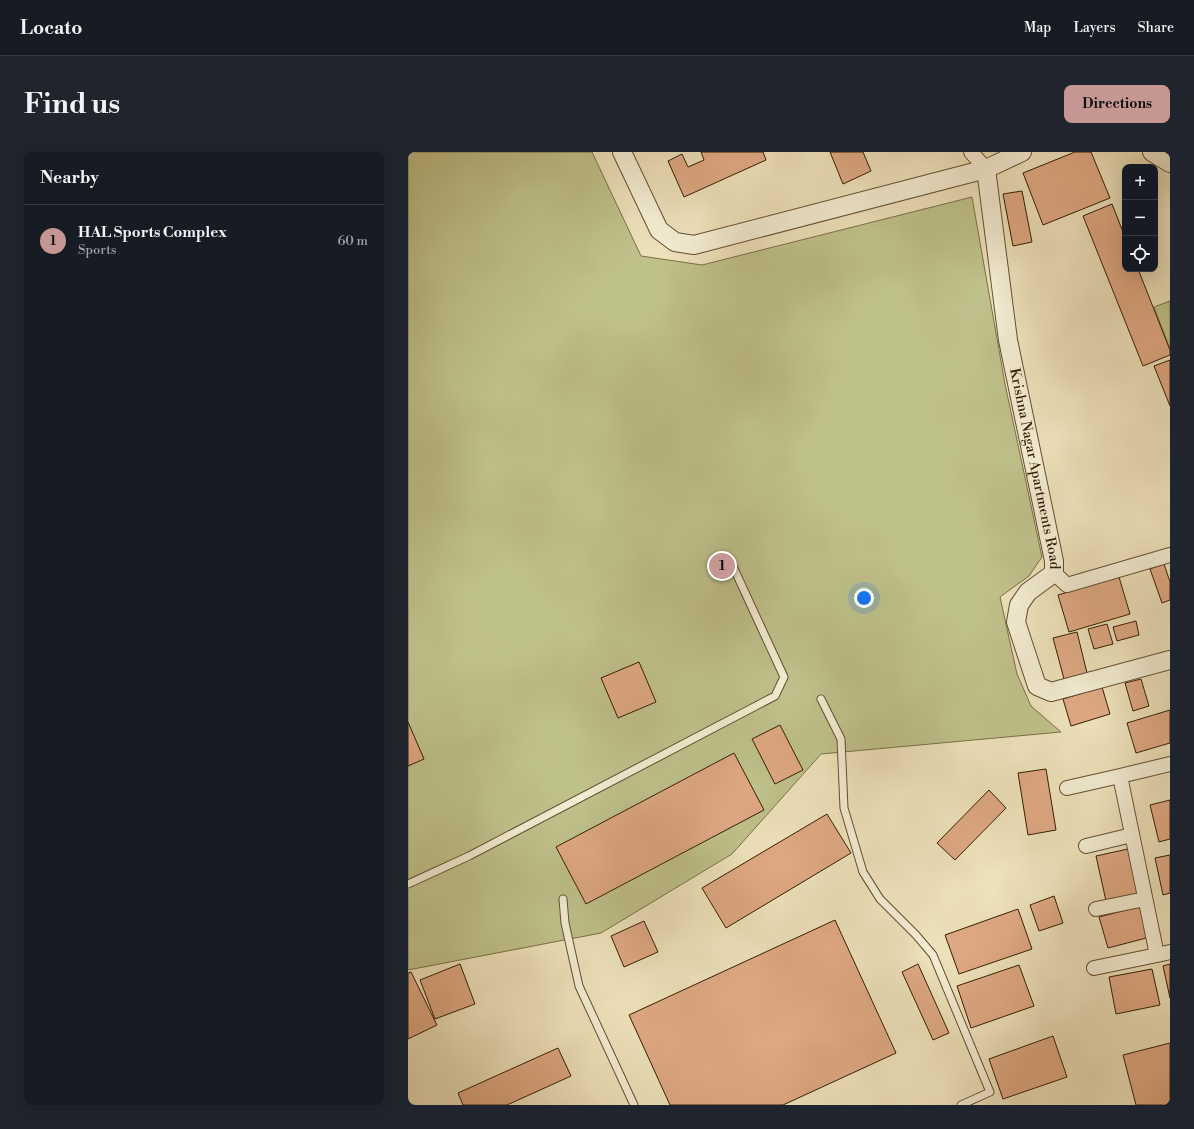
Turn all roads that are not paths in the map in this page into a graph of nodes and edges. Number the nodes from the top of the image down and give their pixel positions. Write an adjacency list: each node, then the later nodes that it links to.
1 (622, 152): 6 (street)
2 (971, 152): 6 (street)
3 (1022, 152): 6 (street)
4 (1152, 152): 5 (street)
5 (1170, 162)
6 (986, 169): 9 (street, Krishna Nagar Apartments Road)
7 (1170, 555): 9 (street)
8 (730, 560): 17 (lane)
9 (1054, 573): 10 (street, Krishna Nagar Apartments Road)
10 (1170, 660)
11 (821, 699): 24 (lane)
12 (1170, 764): 13 (street)
13 (1120, 776): 14 (street); 15 (street)
14 (1067, 788)
15 (1132, 835): 16 (street); 18 (street)
16 (1086, 846)
17 (408, 884)
18 (1145, 899): 20 (street); 21 (street)
19 (563, 900): 23 (lane)
20 (1096, 908)
21 (1163, 953): 22 (street)
22 (1094, 968)
23 (634, 1105)
24 (961, 1105)

